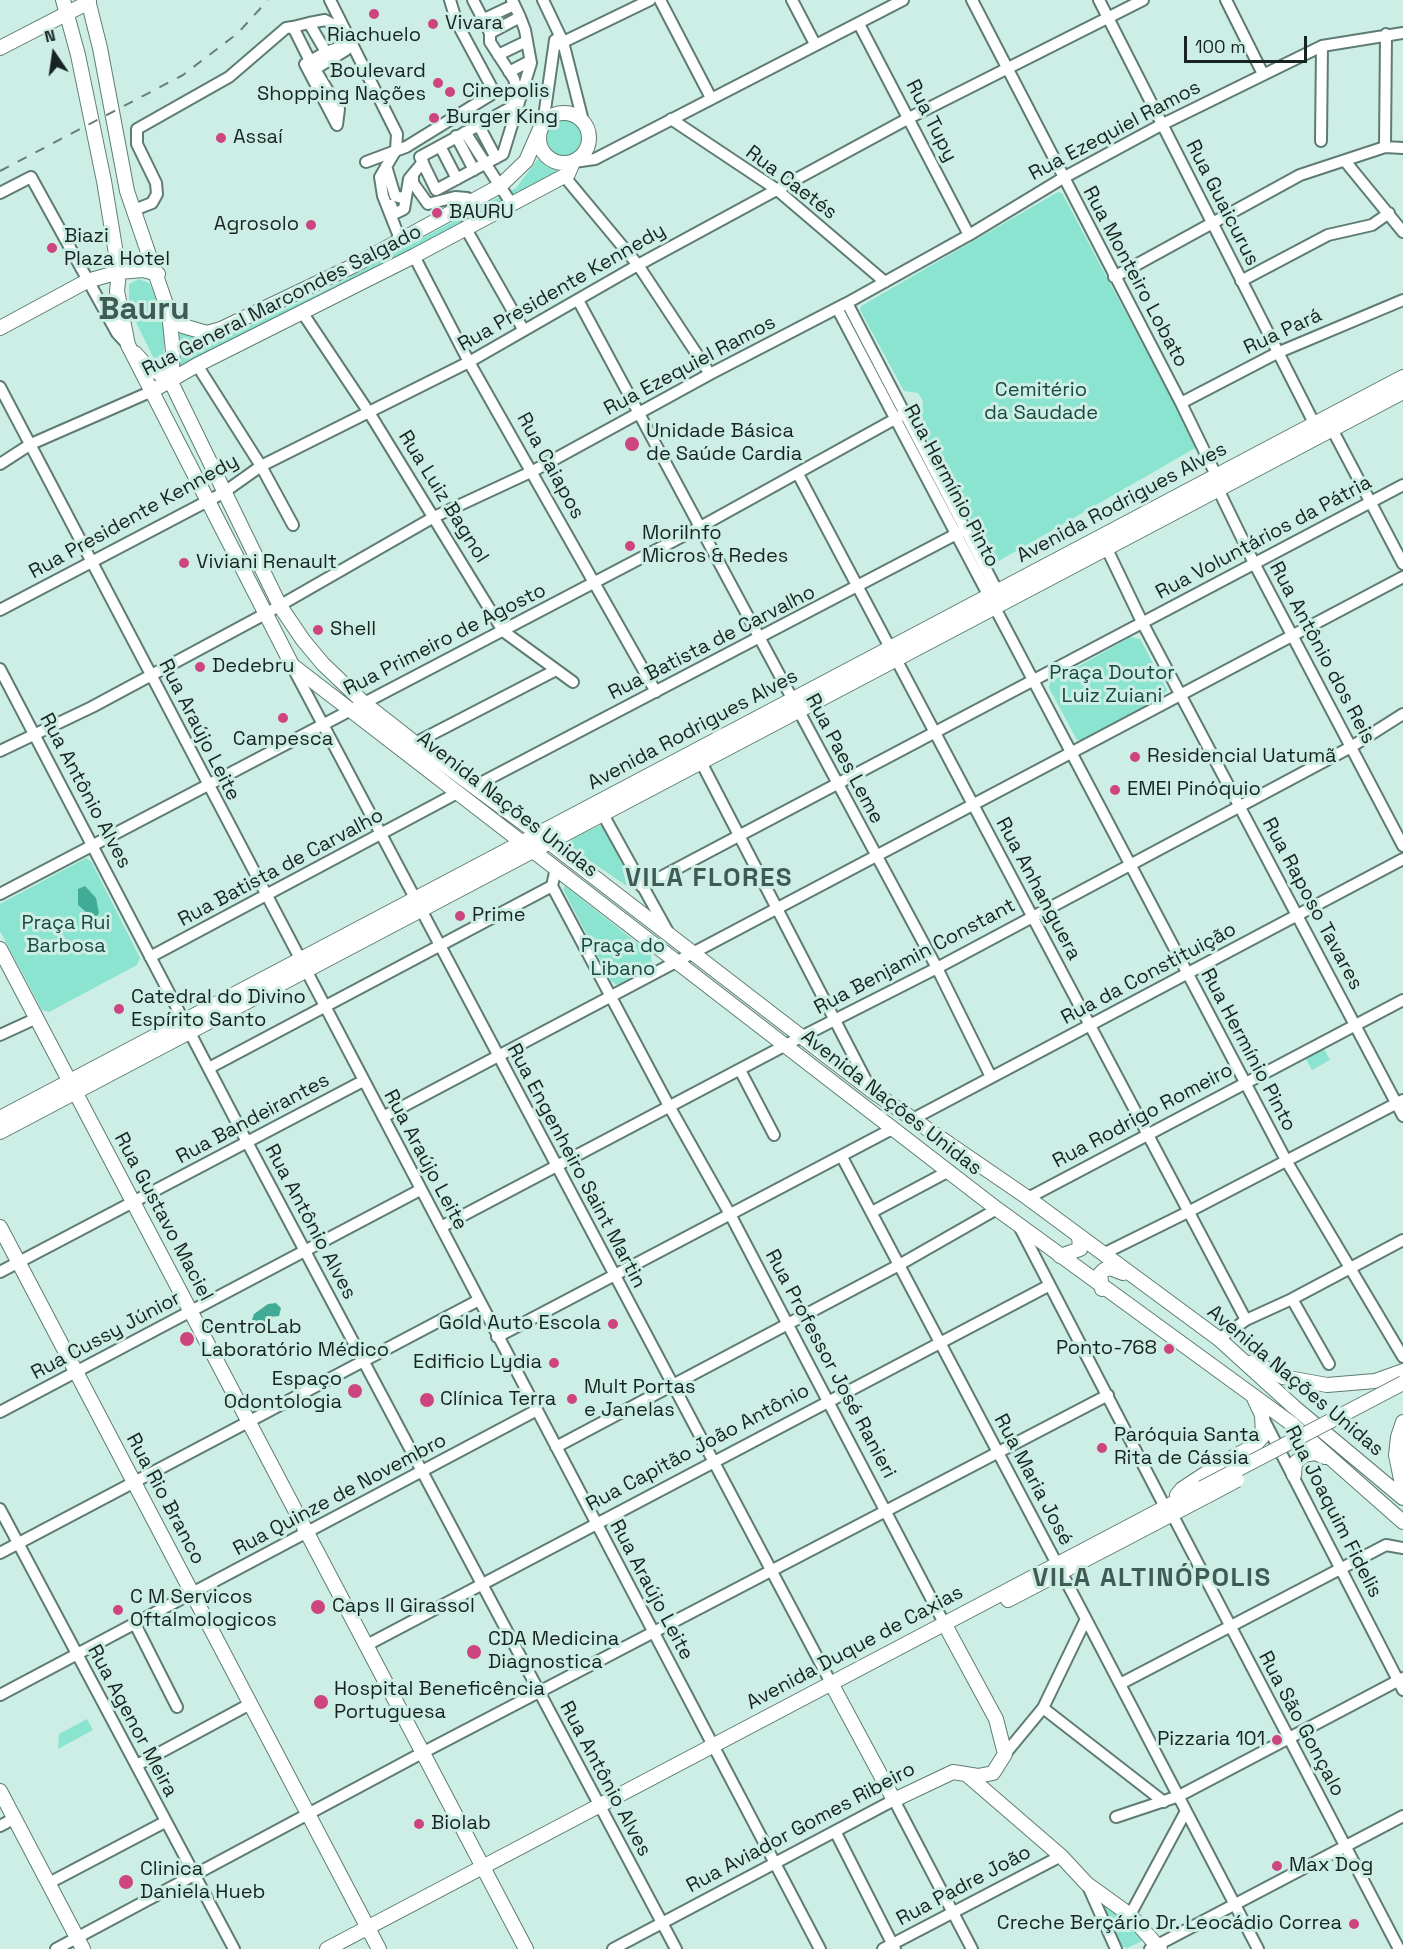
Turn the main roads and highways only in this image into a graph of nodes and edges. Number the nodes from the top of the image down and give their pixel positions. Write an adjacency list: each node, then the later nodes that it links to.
1 (63, 0): 3 (main road, Avenida Nações Unidas)
2 (90, 1): 3 (main road); 8 (main road, Avenida Nações Unidas)
3 (67, 14): 4 (main road); 7 (main road, Avenida Nações Unidas)
4 (0, 48)
5 (542, 127): 6 (main road); 6 (main road); 9 (main road, Rua General Marcondes Salgado)
6 (574, 162): 13 (main road, Rua General Marcondes Salgado)
7 (119, 272): 8 (main road); 10 (main road); 11 (main road, Avenida Nações Unidas)
8 (158, 274): 9 (main road, Avenida Nações Unidas)
9 (169, 314): 13 (main road, Avenida Nações Unidas)
10 (0, 328)
11 (128, 345): 13 (main road); 14 (main road, Avenida Nações Unidas)
12 (1403, 377): 16 (main road, Avenida Rodrigues Alves)
13 (171, 382): 14 (main road, Rua General Marcondes Salgado); 19 (main road, Avenida Nações Unidas)
14 (150, 392): 20 (main road, Avenida Nações Unidas)
15 (1403, 392): 16 (main road, Avenida Rodrigues Alves)
16 (996, 599): 17 (main road, Avenida Rodrigues Alves)
17 (796, 705): 18 (main road, Avenida Rodrigues Alves); 18 (main road, Avenida Rodrigues Alves)
18 (599, 808): 19 (main road, Avenida Rodrigues Alves); 21 (main road, Avenida Rodrigues Alves)
19 (537, 833): 20 (main road, Avenida Rodrigues Alves); 21 (main road, Avenida Nações Unidas)
20 (520, 842): 22 (main road, Avenida Nações Unidas); 23 (main road, Avenida Rodrigues Alves)
21 (548, 842): 22 (main road, Avenida Rodrigues Alves); 29 (main road, Avenida Nações Unidas)
22 (534, 851): 23 (main road, Avenida Rodrigues Alves); 30 (main road, Avenida Nações Unidas)
23 (418, 903): 25 (main road, Avenida Rodrigues Alves)
24 (0, 949): 25 (main road, Rua Gustavo Maciel)
25 (73, 1086): 26 (main road, Avenida Rodrigues Alves); 27 (main road, Avenida Rodrigues Alves); 52 (main road, Rua Gustavo Maciel)
26 (0, 1118)
27 (0, 1132)
28 (0, 1227): 53 (main road, Rua Rio Branco)
29 (1079, 1236): 30 (main road); 31 (main road, Avenida Nações Unidas)
30 (1060, 1256): 32 (main road, Avenida Nações Unidas)
31 (1131, 1275): 32 (main road); 33 (main road, Avenida Nações Unidas)
32 (1102, 1288): 37 (main road, Avenida Nações Unidas)
33 (1238, 1357): 34 (main road); 43 (main road, Avenida Nações Unidas)
34 (1403, 1371)
35 (1403, 1383): 42 (main road, Avenida Duque de Caxias, bridge)
36 (1403, 1392): 42 (main road, Avenida Duque de Caxias, bridge)
37 (1253, 1396): 39 (main road, Avenida Nações Unidas); 44 (main road)
38 (1403, 1422): 41 (main road)
39 (1329, 1459): 40 (main road); 45 (main road, Avenida Nações Unidas)
40 (1294, 1475)
41 (1403, 1490)
42 (1205, 1492): 44 (main road, Avenida Duque de Caxias)
43 (1403, 1498)
44 (1168, 1509): 46 (main road, Avenida Duque de Caxias)
45 (1403, 1522)
46 (947, 1627): 47 (main road, Avenida Duque de Caxias); 48 (main road, Rua Professor José Ranieri)
47 (833, 1686): 49 (main road, Rua Aviador Gomes Ribeiro); 52 (main road, Avenida Duque de Caxias)
48 (993, 1773): 49 (main road, Rua Aviador Gomes Ribeiro); 51 (main road)
49 (966, 1774): 51 (main road)
50 (0, 1791): 54 (main road)
51 (996, 1800): 55 (main road)
52 (485, 1870): 53 (main road, Avenida Duque de Caxias); 59 (main road, Rua Gustavo Maciel)
53 (370, 1931): 56 (main road, Avenida Duque de Caxias); 57 (main road, Avenida Duque de Caxias); 58 (main road, Rua Rio Branco)
54 (80, 1943)
55 (1155, 1948)
56 (327, 1949)
57 (345, 1949)
58 (379, 1949)
59 (526, 1949)

